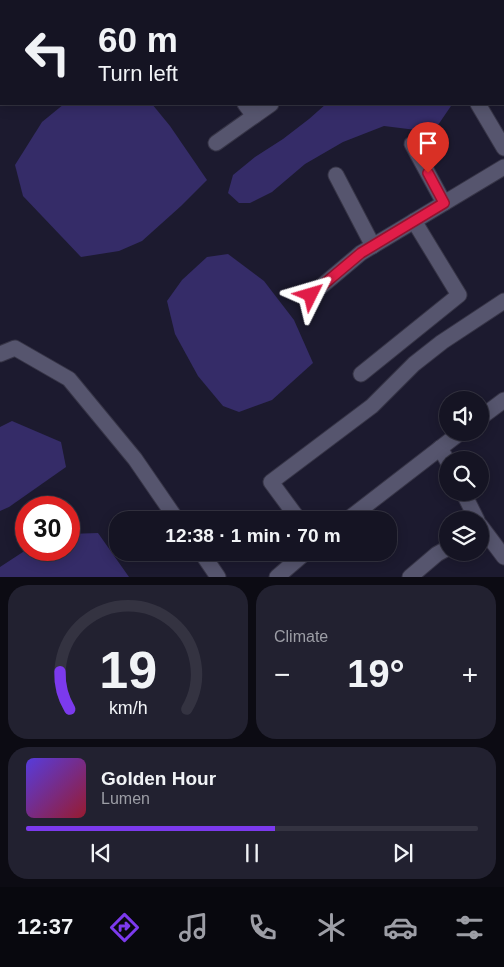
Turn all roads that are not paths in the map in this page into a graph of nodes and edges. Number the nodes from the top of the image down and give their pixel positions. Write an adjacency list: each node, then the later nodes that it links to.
1 (268, 105): 3 (street)
2 (479, 105): 6 (street)
3 (250, 110): 4 (street)
4 (216, 143)
5 (412, 144): 9 (street)
6 (504, 148)
7 (504, 167): 9 (street)
8 (336, 175): 11 (street)
9 (444, 203): 10 (street)
10 (414, 221): 11 (street); 15 (street)
11 (373, 246): 12 (street)
12 (311, 295)
13 (504, 301): 22 (street)
14 (0, 354): 21 (street)
15 (361, 374)
16 (504, 400): 17 (street)
17 (489, 411)
18 (449, 441): 19 (street)
19 (440, 448): 20 (street); 23 (street)
20 (442, 451)
21 (171, 511)
22 (292, 511)
23 (359, 511)
24 (489, 537): 26 (street)
25 (439, 553): 31 (street)
26 (504, 557)
27 (207, 561): 29 (street)
28 (296, 561): 30 (street)
29 (218, 577)
30 (277, 577)
31 (410, 577)

